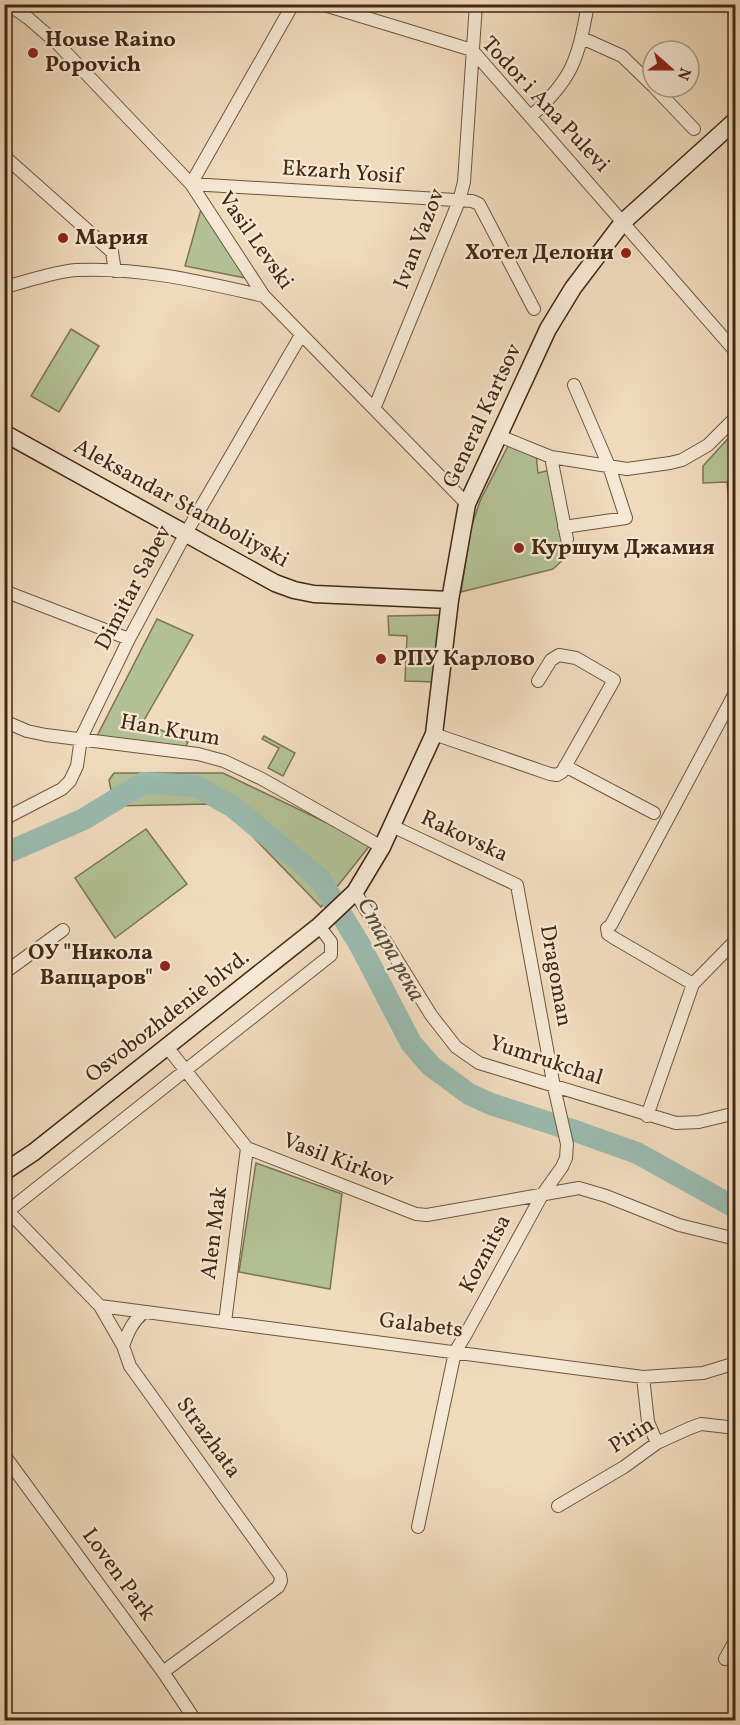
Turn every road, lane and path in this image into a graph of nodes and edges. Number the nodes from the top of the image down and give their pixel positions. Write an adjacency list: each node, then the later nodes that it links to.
1 (8, 4): 14 (street, Vasil Levski)
2 (293, 4): 14 (street)
3 (321, 4): 7 (street, Todor i Ana Pulevi)
4 (476, 4): 7 (street, Ivan Vazov)
5 (588, 4): 6 (street)
6 (582, 38): 8 (street); 10 (street)
7 (472, 50): 10 (street, Todor i Ana Pulevi); 15 (street, Ivan Vazov)
8 (641, 75)
9 (665, 99): 12 (street)
10 (531, 116): 16 (street, Todor i Ana Pulevi)
11 (735, 120): 16 (main road, General Kartsov)
12 (694, 129)
13 (4, 156): 17 (street)
14 (191, 184): 15 (street, Ekzarh Yosif); 19 (street, Vasil Levski)
15 (459, 201): 20 (street, Ekzarh Yosif); 24 (street, Ivan Vazov)
16 (623, 222): 22 (street, Todor i Ana Pulevi); 27 (main road, General Kartsov)
17 (115, 271): 18 (street); 19 (street)
18 (4, 287)
19 (264, 296): 21 (street, Vasil Levski)
20 (534, 309)
21 (301, 335): 24 (street, Vasil Levski); 31 (street, Dimitar Sabev)
22 (735, 352)
23 (574, 386): 29 (street)
24 (374, 409): 30 (street, Vasil Levski)
25 (735, 417): 29 (street)
26 (4, 434): 31 (main road, Aleksandar Stamboliyski)
27 (497, 435): 28 (street); 30 (main road, General Kartsov)
28 (550, 457): 29 (street); 29 (street)
29 (609, 466)
30 (467, 504): 33 (main road, General Kartsov)
31 (186, 532): 33 (main road, Aleksandar Stamboliyski); 34 (street, Dimitar Sabev)
32 (4, 591): 34 (street)
33 (450, 600): 38 (main road, General Kartsov)
34 (129, 639): 39 (street, Dimitar Sabev)
35 (538, 681): 40 (street)
36 (735, 692): 51 (street)
37 (4, 721): 39 (street, Han Krum)
38 (434, 734): 40 (street); 43 (main road, General Kartsov)
39 (81, 738): 42 (street, Dimitar Sabev); 44 (street, Han Krum)
40 (565, 766): 41 (street)
41 (654, 813)
42 (4, 819)
43 (392, 826): 44 (main road, General Kartsov); 45 (street, Rakovska)
44 (382, 847): 46 (main road, General Kartsov)
45 (517, 885): 54 (street, Dragoman)
46 (355, 892): 47 (main road, Osvobozhdenie blvd.); 54 (street, Yumrukchal)
47 (319, 926): 52 (main road, Osvobozhdenie blvd.); 53 (street)
48 (63, 930): 50 (street)
49 (735, 940): 51 (street)
50 (4, 973)
51 (693, 984): 56 (street)
52 (167, 1047): 53 (street, Vasil Kirkov); 59 (main road, Osvobozhdenie blvd.)
53 (185, 1072): 58 (street, Vasil Kirkov); 61 (street)
54 (554, 1087): 56 (street, Yumrukchal); 57 (street, Dragoman)
55 (735, 1113): 56 (street, Yumrukchal)
56 (647, 1116)
57 (567, 1144): 60 (street, Koznitsa)
58 (247, 1148): 60 (street, Vasil Kirkov); 65 (street, Alen Mak)
59 (4, 1172)
60 (542, 1195): 62 (street, Vasil Kirkov); 67 (street, Koznitsa)
61 (6, 1209): 63 (street, Strazhata)
62 (735, 1239)
63 (100, 1306): 64 (street, Galabets); 66 (street, Strazhata)
64 (144, 1312): 65 (street, Galabets); 66 (street)
65 (225, 1322): 67 (street, Galabets)
66 (123, 1346): 77 (street, Strazhata)
67 (455, 1352): 69 (street, Galabets); 74 (street, Koznitsa)
68 (735, 1363): 69 (street, Galabets)
69 (643, 1377): 71 (street)
70 (735, 1428): 71 (street, Pirin)
71 (657, 1443): 73 (street, Pirin)
72 (4, 1455): 77 (street, Loven Park)
73 (558, 1506)
74 (418, 1527)
75 (735, 1640): 76 (street)
76 (725, 1659)
77 (163, 1672): 78 (street, Loven Park)
78 (195, 1720)

